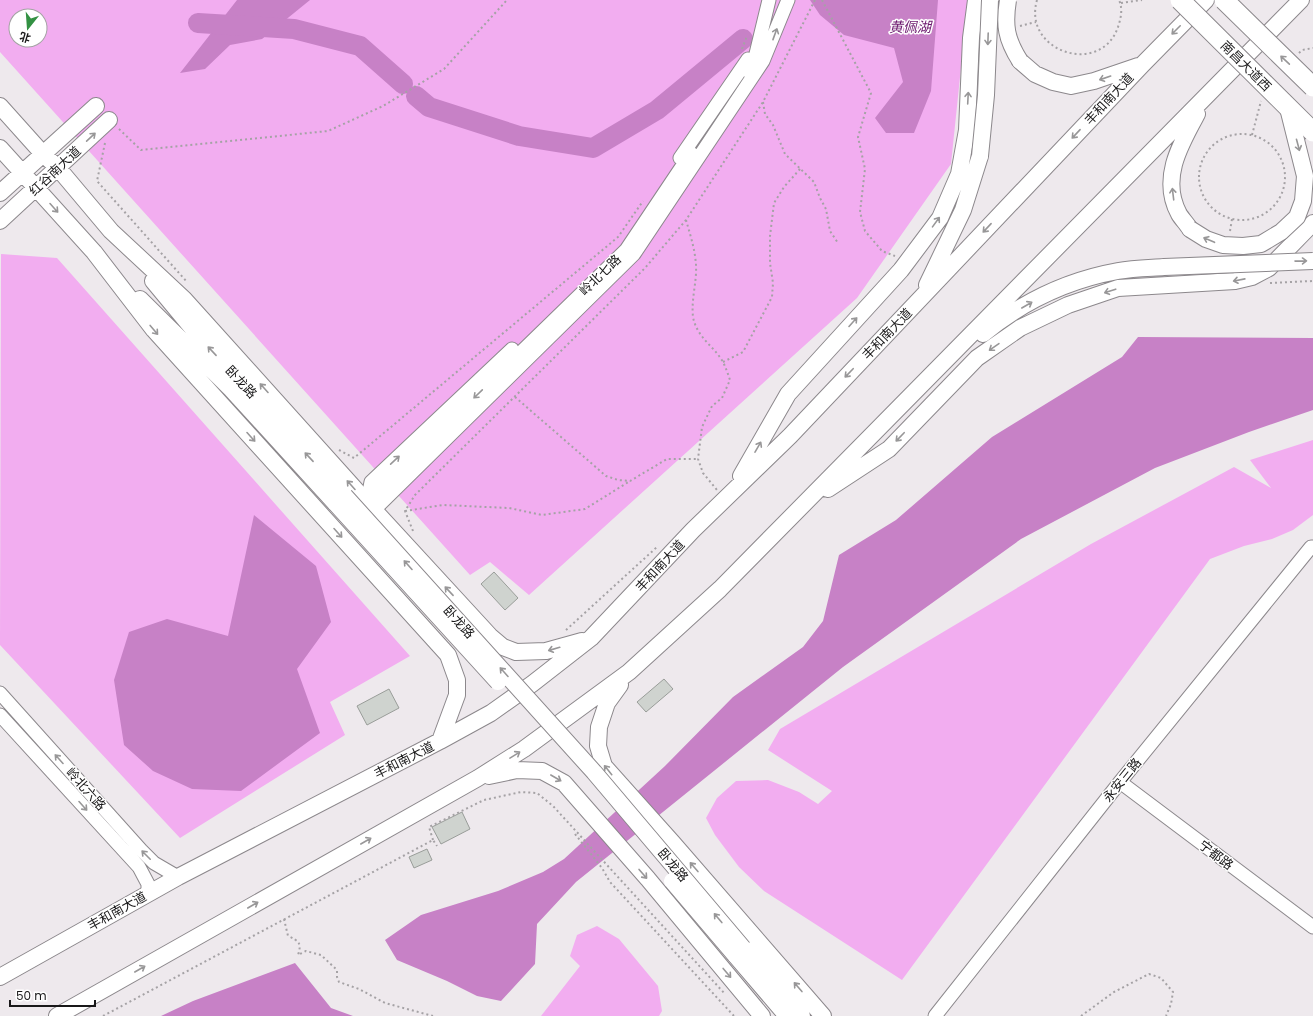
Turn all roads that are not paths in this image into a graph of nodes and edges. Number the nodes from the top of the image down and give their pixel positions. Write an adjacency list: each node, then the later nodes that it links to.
1 (769, 0): 34 (street, 岭北七路)
2 (788, 0): 34 (street, one-way to 2)
3 (976, 0): 31 (main road, one-way to 3)
4 (990, 0): 29 (main road, one-way to 29, bridge)
5 (1008, 0): 10 (main road, one-way to 5, bridge)
6 (1180, 0): 15 (highway, 南昌大道西, bridge)
7 (1224, 0): 11 (highway, one-way to 7, bridge)
8 (1301, 0): 12 (main road)
9 (1204, 1): 10 (main road, 丰和南大道, one-way to 10)
10 (1142, 65): 29 (main road, 丰和南大道, one-way to 29)
11 (1312, 85)
12 (1205, 99): 15 (main road, one-way to 12, bridge); 30 (main road)
13 (0, 106): 19 (main road, 卧龙路)
14 (96, 106): 16 (street); 19 (main road, 红谷南大道)
15 (1288, 108): 17 (highway, 南昌大道西, bridge)
16 (109, 120): 20 (main road, 红谷南大道, one-way to 16)
17 (1313, 132)
18 (0, 148): 21 (main road, 卧龙路)
19 (43, 154): 20 (main road, 卧龙路); 21 (main road, 红谷南大道)
20 (58, 168): 22 (main road, 红谷南大道); 26 (main road, 卧龙路)
21 (23, 173): 22 (main road, 卧龙路); 23 (main road, 红谷南大道)
22 (36, 188): 24 (main road, 红谷南大道); 27 (main road, 卧龙路, one-way to 27)
23 (0, 193)
24 (0, 221)
25 (1313, 223): 33 (main road, one-way to 33)
26 (111, 231): 32 (main road, 卧龙路, one-way to 26); 34 (main road, 卧龙路, one-way to 26)
27 (94, 252): 32 (main road, 卧龙路); 40 (main road, 卧龙路, one-way to 40)
28 (1313, 261): 30 (main road, one-way to 28, bridge)
29 (921, 298): 31 (main road, 丰和南大道, one-way to 31)
30 (928, 377): 33 (main road)
31 (724, 492): 36 (main road, 丰和南大道)
32 (341, 500): 46 (main road, 卧龙路, bridge)
33 (802, 505): 37 (main road)
34 (370, 506): 36 (main road, 卧龙路, one-way to 34)
35 (1313, 547): 42 (street, 永安三路)
36 (591, 638): 40 (main road, 丰和南大道)
37 (629, 672): 41 (main road, one-way to 37); 52 (main road, 卧龙路, one-way to 37)
38 (0, 693): 43 (street, 岭北六路, one-way to 38)
39 (0, 715): 44 (street, 岭北六路, one-way to 44)
40 (440, 741): 43 (main road, 丰和南大道)
41 (478, 778): 48 (main road, one-way to 41); 49 (main road, one-way to 49)
42 (1120, 782): 45 (street, 宁都路); 53 (street, 永安三路)
43 (178, 877): 44 (main road, 丰和南大道)
44 (148, 894): 47 (main road, 丰和南大道)
45 (1313, 927)
46 (739, 951): 50 (main road, 卧龙路); 51 (main road, 卧龙路)
47 (0, 978)
48 (57, 1016)
49 (762, 1016)
50 (787, 1016)
51 (802, 1016)
52 (824, 1016)
53 (935, 1016)

